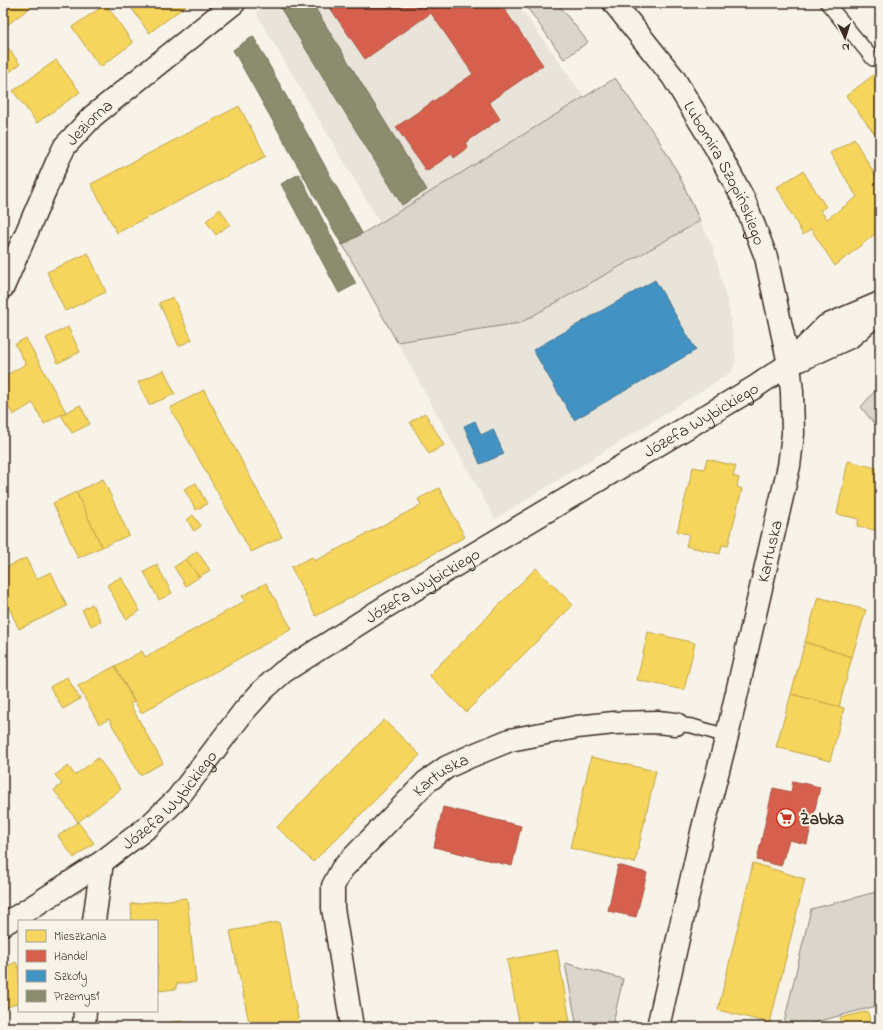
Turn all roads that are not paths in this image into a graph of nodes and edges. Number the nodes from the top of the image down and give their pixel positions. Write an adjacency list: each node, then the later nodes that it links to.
1 (234, 3): 5 (street, Jeziorna)
2 (614, 3): 8 (street, Lubomira Szopińskiego)
3 (827, 3): 4 (lane)
4 (873, 60)
5 (3, 288)
6 (880, 303): 8 (street, Józefa Wybickiego)
7 (880, 311): 8 (street, Józefa Wybickiego)
8 (790, 364): 10 (street, Kartuska); 11 (street, Józefa Wybickiego)
9 (676, 724): 10 (lane, Kartuska); 16 (street, Kartuska)
10 (727, 736): 17 (street, Kartuska)
11 (102, 862): 12 (street); 13 (street, Józefa Wybickiego)
12 (94, 920)
13 (3, 924)
14 (85, 1012): 15 (street)
15 (84, 1027)
16 (352, 1027)
17 (658, 1027)

